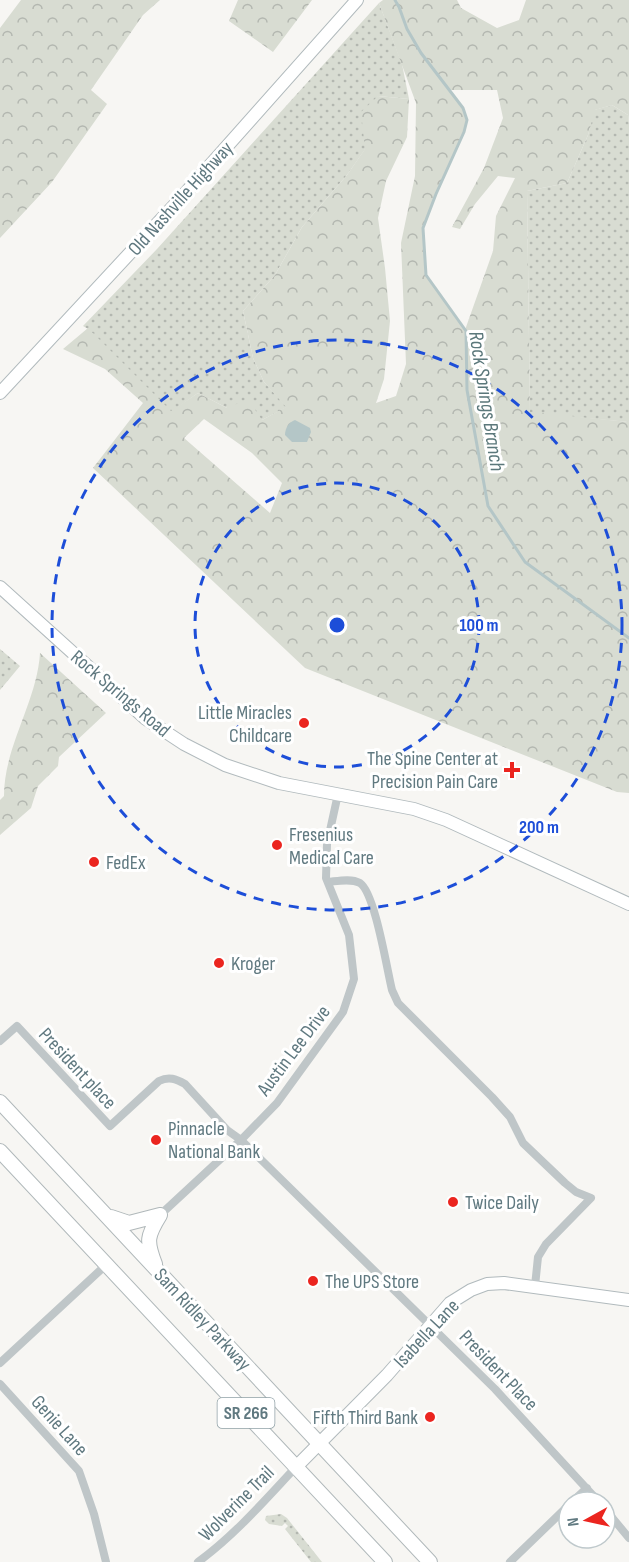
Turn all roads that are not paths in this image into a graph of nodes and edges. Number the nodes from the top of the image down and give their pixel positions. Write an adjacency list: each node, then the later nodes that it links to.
1 (357, 0): 2 (street, Old Nashville Highway)
2 (0, 393)
3 (0, 587): 4 (street, Rock Springs Road)
4 (338, 794): 5 (street, Austin Lee Drive); 6 (street, Rock Springs Road)
5 (328, 882): 9 (street, Austin Lee Drive); 15 (street)
6 (629, 904)
7 (0, 1041): 9 (street, President place)
8 (0, 1102): 11 (main road, Sam Ridley Parkway / SR 266)
9 (241, 1140): 12 (street, Austin Lee Drive); 17 (street, President Place)
10 (0, 1151): 13 (main road, Sam Ridley Parkway / SR 266)
11 (105, 1214): 12 (main road); 14 (main road, Sam Ridley Parkway / SR 266)
12 (160, 1215): 14 (main road)
13 (107, 1264): 18 (street); 21 (main road, Sam Ridley Parkway / SR 266)
14 (159, 1271): 20 (main road, Sam Ridley Parkway / SR 266)
15 (534, 1286): 16 (street, Isabella Lane); 17 (street, Isabella Lane)
16 (629, 1300)
17 (430, 1323): 20 (street, Isabella Lane); 22 (street, President Place)
18 (0, 1363)
19 (0, 1384): 26 (street, Genie Lane)
20 (319, 1443): 21 (street, Isabella Lane); 29 (main road, Sam Ridley Parkway / SR 266)
21 (296, 1467): 27 (street, Wolverine Trail); 28 (main road, Sam Ridley Parkway / SR 266)
22 (587, 1488)
23 (557, 1517): 30 (street)
24 (617, 1524): 25 (street)
25 (629, 1538)
26 (106, 1562)
27 (198, 1562)
28 (385, 1562)
29 (430, 1562)
30 (510, 1562)

